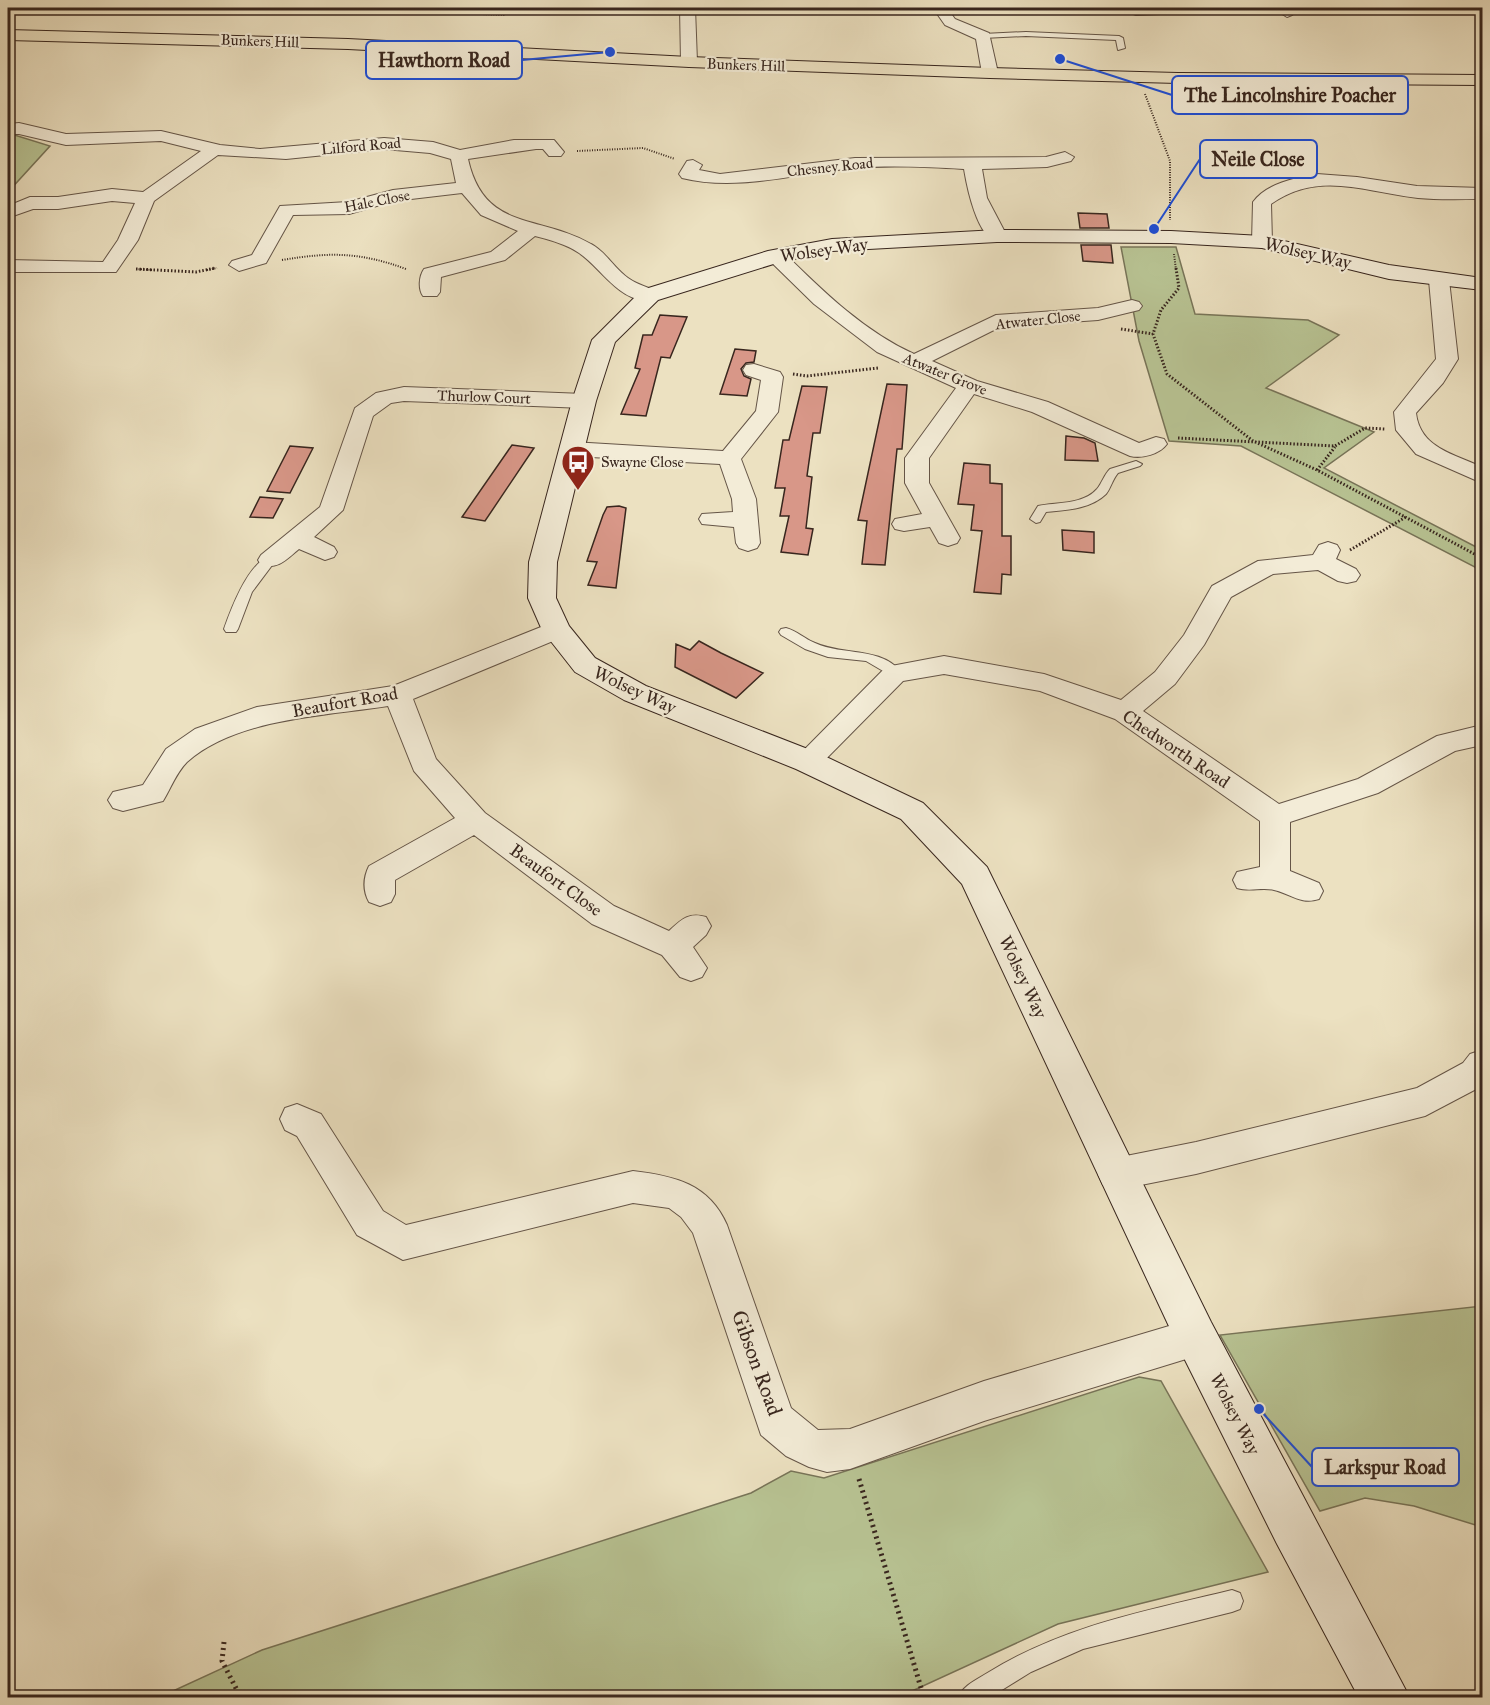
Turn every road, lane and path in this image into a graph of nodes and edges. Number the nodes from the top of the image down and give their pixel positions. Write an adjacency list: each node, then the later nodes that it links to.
1 (119, 8): 2 (path); 13 (path)
2 (170, 8)
3 (263, 8): 4 (path)
4 (327, 8)
5 (336, 8): 12 (path)
6 (404, 8): 12 (path)
7 (499, 8): 12 (path)
8 (687, 8): 17 (street)
9 (940, 8): 15 (street)
10 (1185, 8): 11 (street)
11 (1136, 10)
12 (401, 11)
13 (94, 12)
14 (9, 35): 17 (main road, Bunkers Hill)
15 (983, 36): 16 (lane); 18 (street)
16 (1121, 48)
17 (689, 63): 18 (main road, Bunkers Hill)
18 (990, 74): 19 (main road, Bunkers Hill)
19 (1482, 80)
20 (1142, 90): 35 (path)
21 (14, 125): 23 (street, Lilford Road)
22 (555, 145): 24 (street); 27 (path)
23 (215, 149): 24 (street, Lilford Road); 31 (street)
24 (459, 156): 29 (street)
25 (972, 164): 26 (street, Chesney Road); 27 (street, Chesney Road); 34 (street)
26 (1057, 164)
27 (690, 169): 28 (street, Chesney Road)
28 (668, 178)
29 (468, 187): 33 (street); 38 (street, Hale Close)
30 (1477, 189): 36 (street)
31 (147, 198): 32 (street); 41 (street)
32 (23, 202)
33 (530, 230): 43 (street); 46 (street)
34 (997, 236): 35 (street, Wolsey Way); 37 (street, Wolsey Way)
35 (1171, 237): 36 (street, Wolsey Way); 49 (path)
36 (1262, 242): 44 (street, Wolsey Way)
37 (776, 256): 46 (street, Wolsey Way); 50 (street, Atwater Grove)
38 (266, 262): 39 (street); 43 (path)
39 (239, 265): 42 (path)
40 (8, 266): 41 (street)
41 (109, 268): 42 (street)
42 (136, 269)
43 (406, 269)
44 (1440, 280): 45 (street, Wolsey Way); 54 (street)
45 (1482, 284)
46 (650, 296): 53 (street, Wolsey Way)
47 (1132, 306): 48 (street, Atwater Close)
48 (1104, 321): 49 (path); 50 (street, Atwater Close)
49 (1153, 334): 55 (path)
50 (915, 362): 51 (path); 52 (street, Atwater Grove)
51 (772, 373): 59 (street)
52 (969, 386): 58 (street, Atwater Grove); 65 (street)
53 (584, 401): 57 (street, Wolsey Way); 66 (street, Thurlow Court)
54 (1407, 430): 56 (path); 61 (street)
55 (1253, 441): 56 (path); 58 (path); 60 (path)
56 (1335, 446): 60 (path)
57 (572, 449): 59 (street); 73 (street, Wolsey Way)
58 (1143, 453): 64 (lane)
59 (729, 458): 63 (street)
60 (1317, 470): 62 (path)
61 (1482, 476)
62 (1406, 517): 68 (path); 69 (path)
63 (711, 519)
64 (1036, 519)
65 (904, 524)
66 (297, 538): 67 (street); 70 (street, Thurlow Court)
67 (325, 552)
68 (1325, 556): 71 (street); 77 (street)
69 (1482, 558)
70 (270, 560): 72 (lane)
71 (1347, 575)
72 (231, 629)
73 (556, 630): 76 (street, Beaufort Road); 79 (street, Wolsey Way)
74 (786, 632): 75 (lane)
75 (895, 673): 77 (street, Chedworth Road); 79 (street)
76 (398, 695): 80 (street, Beaufort Road); 82 (street, Beaufort Close)
77 (1125, 712): 81 (street, Chedworth Road)
78 (1482, 735): 81 (street)
79 (807, 761): 88 (street, Wolsey Way)
80 (123, 801)
81 (1275, 816): 84 (street)
82 (475, 821): 83 (street); 85 (street, Beaufort Close)
83 (372, 878)
84 (1308, 891)
85 (687, 947)
86 (1482, 1064): 88 (street)
87 (297, 1119): 90 (street, Gibson Road)
88 (1116, 1174): 89 (street, Wolsey Way)
89 (1196, 1337): 90 (street, Gibson Road); 96 (street, Wolsey Way)
90 (850, 1449): 94 (path)
91 (1232, 1601): 95 (lane)
92 (224, 1642): 93 (path)
93 (241, 1698)
94 (924, 1698)
95 (969, 1698)
96 (1386, 1698)

